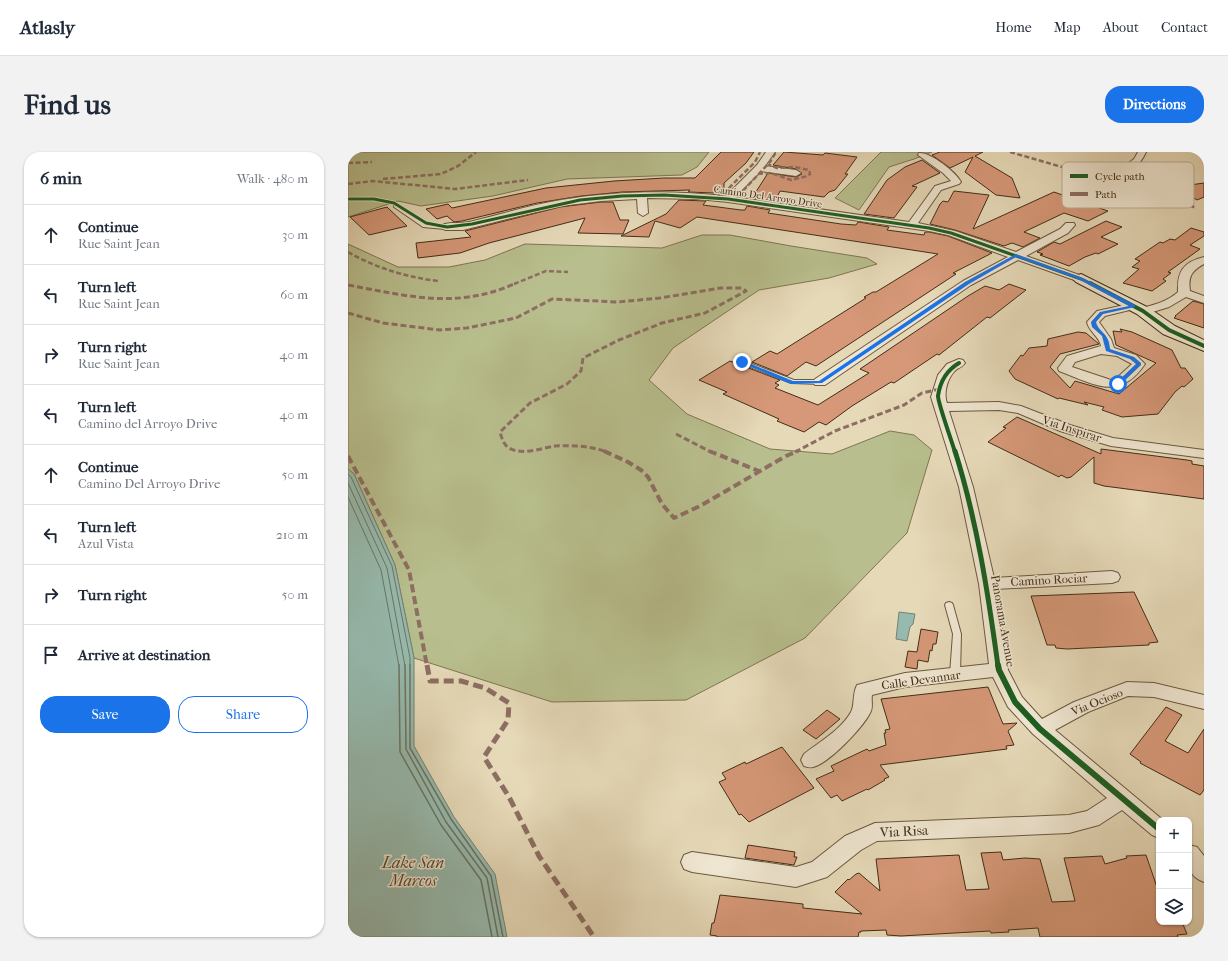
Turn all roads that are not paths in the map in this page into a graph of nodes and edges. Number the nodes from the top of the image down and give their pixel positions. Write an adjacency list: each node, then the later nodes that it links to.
1 (772, 152): 5 (street)
2 (1142, 152): 4 (street)
3 (922, 154): 11 (street)
4 (1135, 162)
5 (758, 168): 6 (street); 8 (street)
6 (796, 173)
7 (642, 196): 8 (street, Camino Del Arroyo Drive); 10 (street); 13 (street, Camino Del Arroyo Drive)
8 (728, 199): 11 (street, Camino Del Arroyo Drive)
9 (396, 206): 13 (lane)
10 (643, 214)
11 (912, 225): 14 (street, Camino Del Arroyo Drive)
12 (1070, 225): 14 (street)
13 (445, 227)
14 (1016, 256): 16 (street, Camino Del Arroyo Drive); 24 (street)
15 (1204, 260): 17 (street)
16 (1081, 279): 19 (street)
17 (1184, 294): 18 (street); 19 (street)
18 (1204, 300)
19 (1139, 309): 20 (street); 21 (street)
20 (1204, 346)
21 (1108, 350): 21 (street)
22 (742, 362): 24 (lane)
23 (959, 363): 25 (street, Panorama Avenue)
24 (820, 382)
25 (941, 407): 26 (street, Via Inspirar); 28 (street, Panorama Avenue)
26 (1204, 454)
27 (1112, 577): 28 (street, Camino Rociar)
28 (987, 584): 30 (street, Panorama Avenue)
29 (948, 605): 31 (lane)
30 (999, 670): 31 (street, Calle Devannar); 33 (street, Panorama Avenue)
31 (955, 674): 34 (street, Calle Devannar)
32 (1204, 702): 33 (street, Via Ocioso)
33 (1040, 729): 35 (street, Panorama Avenue)
34 (811, 760)
35 (1122, 798): 36 (street, Panorama Avenue); 38 (street, Via Risa)
36 (1156, 826)
37 (1192, 858): 39 (street)
38 (692, 862)
39 (1204, 872)

